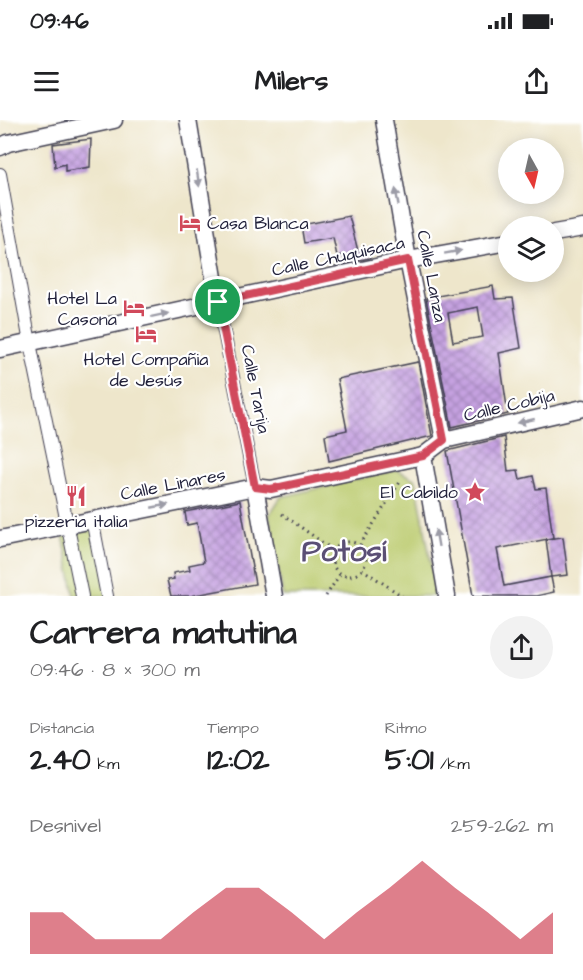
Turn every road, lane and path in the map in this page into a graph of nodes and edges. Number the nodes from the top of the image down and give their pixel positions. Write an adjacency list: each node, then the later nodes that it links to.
1 (114, 120): 4 (street)
2 (188, 120): 10 (street, Calle Tarija, one-way to 10)
3 (384, 120): 9 (street, Calle Lanza, one-way to 3)
4 (0, 147)
5 (0, 174): 11 (street)
6 (583, 228): 7 (street)
7 (564, 231)
8 (498, 244): 9 (street, Calle Chuquisaca, one-way to 8)
9 (408, 260): 10 (street, Calle Chuquisaca); 14 (street, Calle Lanza)
10 (218, 302): 11 (street, Calle Chuquisaca, one-way to 10); 17 (street, Calle Tarija)
11 (30, 343): 12 (street, Calle Chuquisaca); 20 (street)
12 (0, 349)
13 (583, 408): 14 (street, Calle Cobija, one-way to 14)
14 (444, 440): 15 (street)
15 (423, 456): 17 (street, Calle Linares); 31 (street, one-way to 15)
16 (400, 482): 22 (path)
17 (255, 487): 19 (street, Calle Linares, one-way to 17); 28 (street)
18 (282, 514): 23 (path)
19 (92, 519): 20 (street, Calle Linares); 27 (street)
20 (69, 525): 21 (street, Calle Linares); 26 (street)
21 (0, 539)
22 (360, 545): 23 (path); 24 (path)
23 (333, 550): 25 (path)
24 (362, 569): 25 (path); 30 (path)
25 (340, 574): 29 (path)
26 (82, 596)
27 (107, 596)
28 (271, 596)
29 (326, 596)
30 (402, 596)
31 (447, 596)

